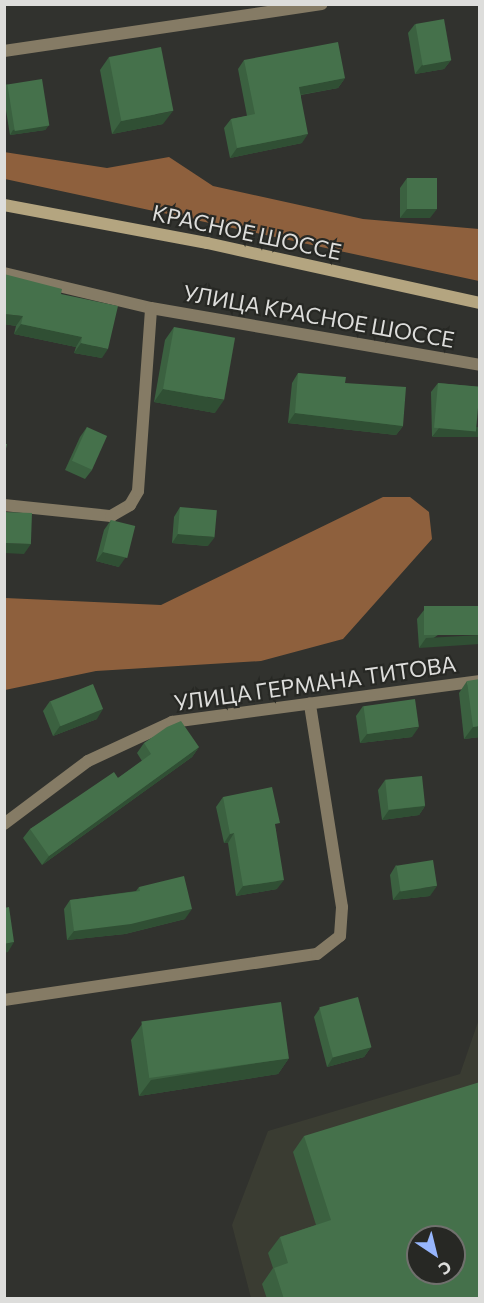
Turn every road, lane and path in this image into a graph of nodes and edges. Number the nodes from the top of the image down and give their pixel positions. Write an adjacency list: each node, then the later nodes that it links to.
1 (322, 4): 2 (street)
2 (4, 51)
3 (4, 206): 5 (main road, КРАСНОЕ ШОССЕ)
4 (4, 273): 6 (street, УЛИЦА КРАСНОЕ ШОССЕ)
5 (480, 303)
6 (151, 308): 7 (street, УЛИЦА КРАСНОЕ ШОССЕ); 8 (street, УЛИЦА КРАСНОЕ ШОССЕ)
7 (480, 364)
8 (4, 505)
9 (480, 681): 10 (street, УЛИЦА ГЕРМАНА ТИТОВА)
10 (310, 704): 11 (street, УЛИЦА ГЕРМАНА ТИТОВА); 12 (street)
11 (4, 824)
12 (4, 999)

